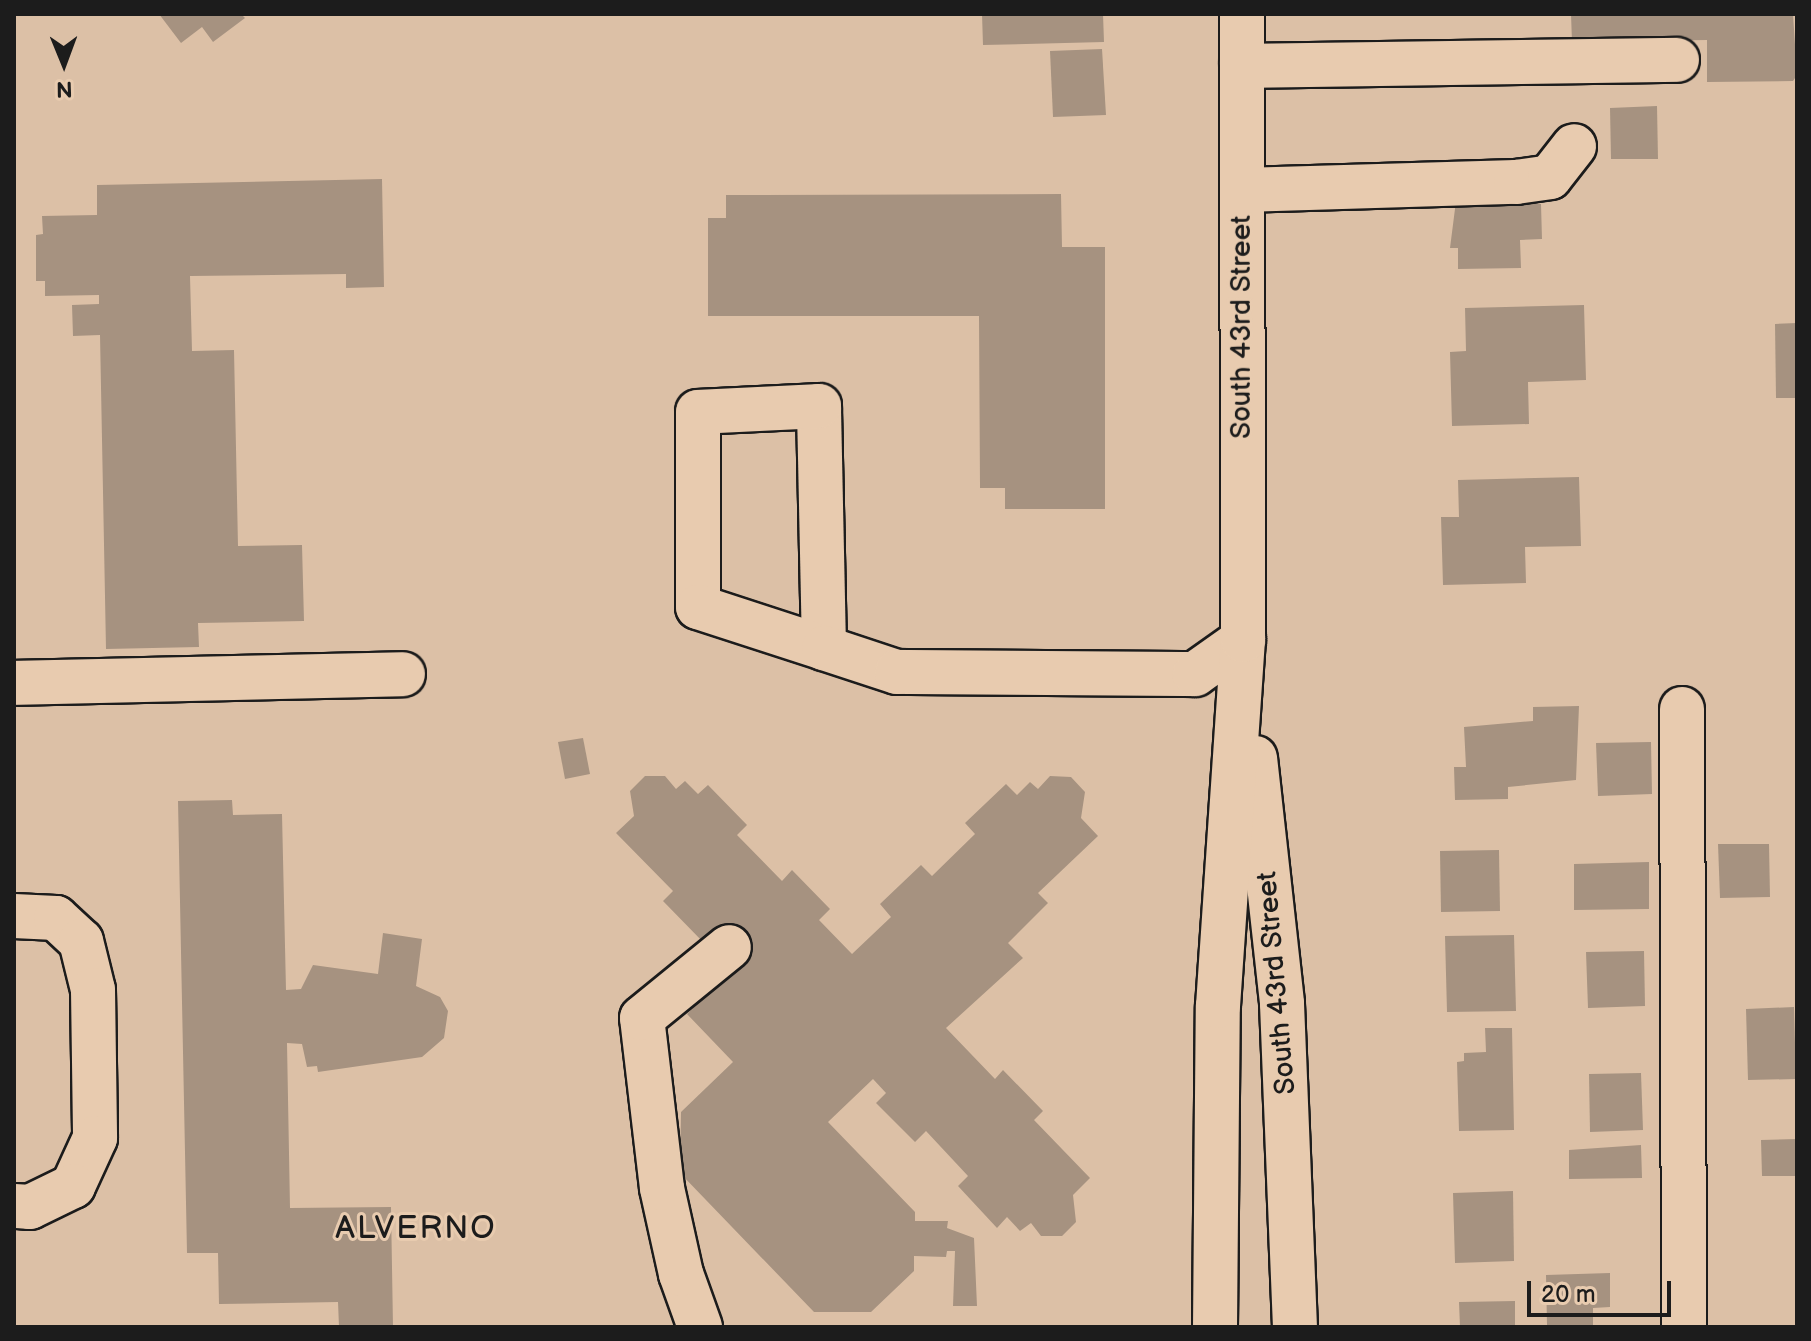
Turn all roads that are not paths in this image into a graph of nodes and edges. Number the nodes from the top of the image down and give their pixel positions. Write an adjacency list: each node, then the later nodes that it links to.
1 (1242, 14): 3 (main road, South 43rd Street)
2 (1677, 60): 3 (main road)
3 (1242, 66): 5 (main road, South 43rd Street)
4 (1574, 146): 5 (main road)
5 (1242, 190): 6 (main road, South 43rd Street)
6 (1243, 640): 7 (main road); 15 (main road, South 43rd Street); 16 (main road, South 43rd Street)
7 (824, 648): 7 (main road)
8 (403, 674): 9 (main road)
9 (14, 683)
10 (1682, 709): 17 (main road)
11 (14, 916): 13 (main road)
12 (729, 947): 14 (main road)
13 (14, 1206)
14 (700, 1327)
15 (1215, 1327)
16 (1295, 1327)
17 (1684, 1327)

